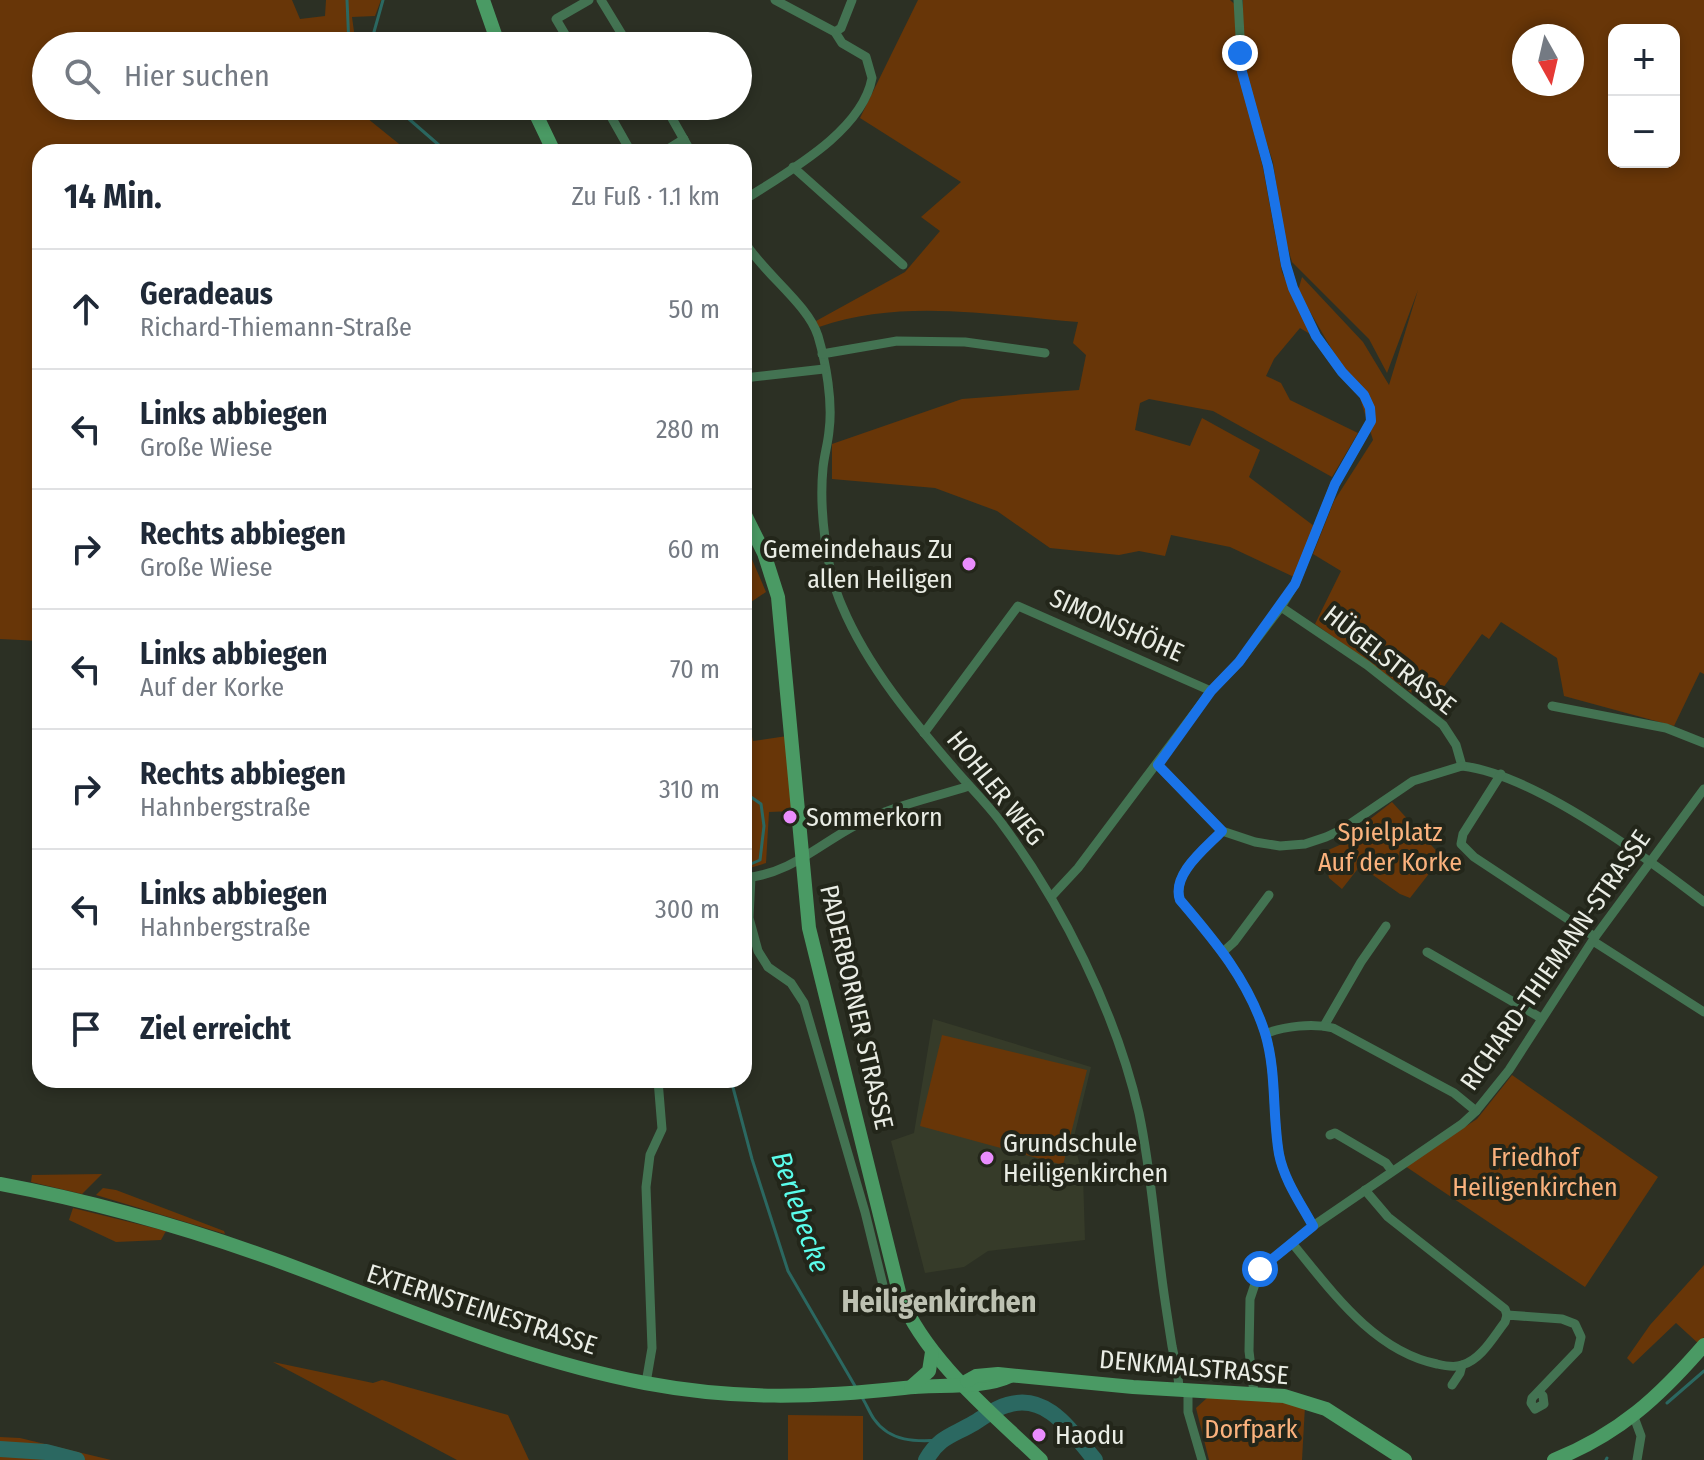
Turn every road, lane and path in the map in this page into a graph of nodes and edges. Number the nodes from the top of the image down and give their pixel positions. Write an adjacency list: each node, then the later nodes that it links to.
1 (483, 0): 7 (main road)
2 (589, 0): 8 (street)
3 (601, 0): 9 (street)
4 (775, 0): 10 (street)
5 (852, 0): 10 (street)
6 (1238, 0): 28 (street)
7 (494, 32)
8 (564, 32)
9 (620, 32)
10 (835, 32): 19 (street)
11 (537, 120): 15 (main road)
12 (613, 120): 16 (street)
13 (673, 120): 14 (street)
14 (684, 139): 17 (street); 18 (street)
15 (550, 144)
16 (626, 144)
17 (676, 144)
18 (687, 144)
19 (793, 167): 20 (street); 22 (street)
20 (752, 195)
21 (752, 254): 24 (street, HOHLER WEG)
22 (903, 265)
23 (1045, 353): 24 (street)
24 (822, 354): 25 (street, HOHLER WEG)
25 (824, 369): 26 (street); 31 (street, HOHLER WEG)
26 (752, 377)
27 (752, 529): 39 (main road, PADERBORNER STRASSE)
28 (1281, 607): 29 (street); 34 (street, HÜGELSTRASSE)
29 (1211, 691): 31 (street, SIMONSHÖHE); 33 (street)
30 (1552, 706): 32 (street)
31 (924, 733): 36 (street, HOHLER WEG)
32 (1704, 743)
33 (1158, 765): 38 (street); 43 (street)
34 (1462, 766): 35 (street); 38 (street)
35 (1501, 774): 40 (street); 47 (street)
36 (969, 786): 39 (street); 43 (street, HOHLER WEG)
37 (1704, 789): 40 (street, RICHARD-THIEMANN-STRASSE)
38 (1222, 831): 48 (street)
39 (802, 861): 41 (street); 65 (main road, PADERBORNER STRASSE)
40 (1650, 861): 44 (street); 47 (street, RICHARD-THIEMANN-STRASSE)
41 (752, 876)
42 (1269, 895): 48 (street)
43 (1051, 897): 71 (street, HOHLER WEG)
44 (1704, 902)
45 (1386, 926): 52 (street)
46 (752, 929): 62 (street)
47 (1594, 939): 50 (street); 51 (street, RICHARD-THIEMANN-STRASSE)
48 (1224, 951): 53 (street)
49 (1427, 952): 51 (street)
50 (1704, 1012)
51 (1541, 1018): 55 (street, RICHARD-THIEMANN-STRASSE)
52 (1324, 1026): 53 (street); 55 (street)
53 (1265, 1034): 60 (street)
54 (659, 1088): 67 (street)
55 (1476, 1111): 57 (street, RICHARD-THIEMANN-STRASSE)
56 (1330, 1135): 57 (street)
57 (1392, 1171): 59 (street, RICHARD-THIEMANN-STRASSE)
58 (0, 1184): 67 (main road, EXTERNSTEINESTRASSE)
59 (1365, 1190): 60 (street, RICHARD-THIEMANN-STRASSE); 63 (street)
60 (1313, 1226): 61 (street, RICHARD-THIEMANN-STRASSE)
61 (1292, 1243): 66 (street); 73 (street, RICHARD-THIEMANN-STRASSE)
62 (883, 1285)
63 (1507, 1315): 66 (street); 72 (street)
64 (1704, 1345): 74 (main road)
65 (932, 1352): 68 (main road, PADERBORNER STRASSE); 70 (main road)
66 (1462, 1365): 69 (street)
67 (646, 1383): 70 (main road, EXTERNSTEINESTRASSE)
68 (963, 1383): 70 (main road, EXTERNSTEINESTRASSE); 71 (main road, DENKMALSTRASSE); 75 (main road, PADERBORNER STRASSE)
69 (1452, 1385)
70 (910, 1387)
71 (1183, 1390): 73 (main road, DENKMALSTRASSE); 76 (street, HOHLER WEG)
72 (1539, 1392)
73 (1254, 1393): 77 (main road, DENKMALSTRASSE)
74 (1634, 1417): 78 (main road); 79 (street)
75 (1041, 1460)
76 (1202, 1460)
77 (1403, 1460)
78 (1554, 1460)
79 (1637, 1460)

